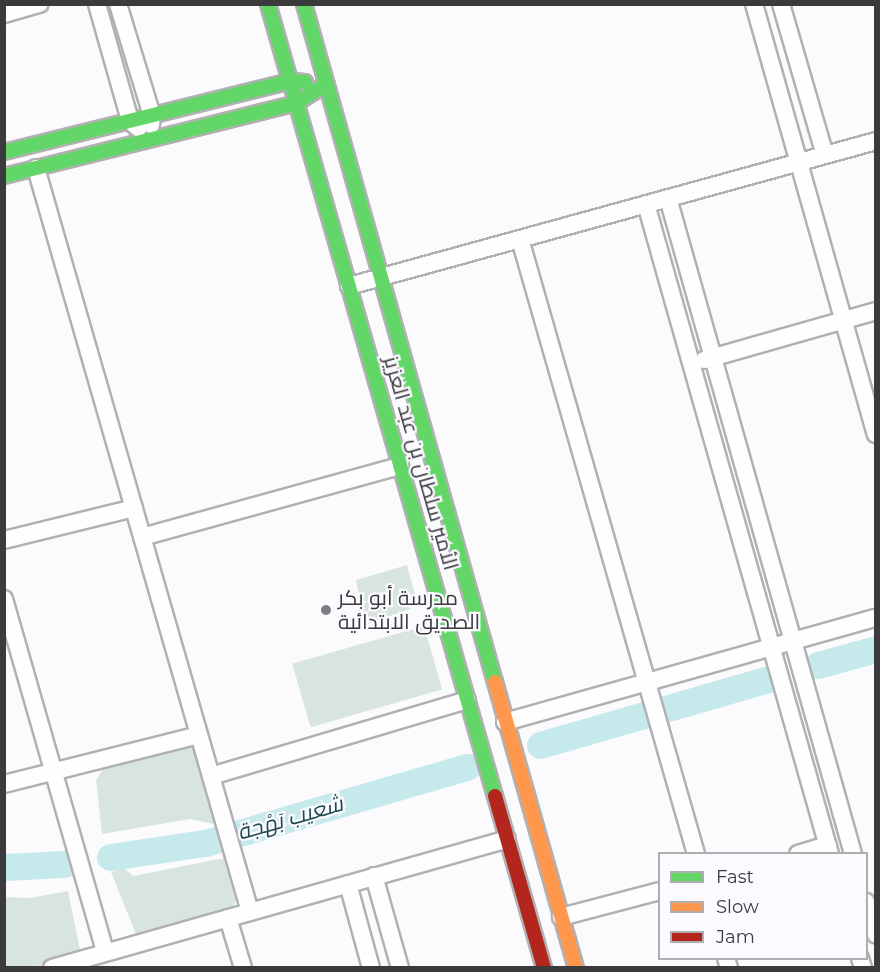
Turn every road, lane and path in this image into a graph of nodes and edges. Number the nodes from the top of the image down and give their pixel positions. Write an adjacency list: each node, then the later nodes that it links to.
1 (40, 4): 8 (street)
2 (97, 4): 13 (street)
3 (118, 4): 12 (street)
4 (268, 4): 9 (street, الأمير سلطان بن عبد العزيز)
5 (304, 4): 10 (street, الأمير سلطان بن عبد العزيز)
6 (754, 4): 18 (street)
7 (782, 4): 17 (street)
8 (4, 14)
9 (290, 81): 10 (street); 11 (street, الأمير سلطان بن عبد العزيز); 12 (street)
10 (327, 84): 11 (street); 24 (street, الأمير سلطان بن عبد العزيز)
11 (296, 103): 14 (street); 25 (street, الأمير سلطان بن عبد العزيز)
12 (152, 116): 13 (street); 14 (street)
13 (130, 121): 14 (street); 16 (street)
14 (150, 138): 19 (street)
15 (876, 141): 17 (street)
16 (5, 150)
17 (825, 155): 18 (street)
18 (800, 162): 21 (street); 27 (street)
19 (36, 168): 20 (street); 32 (street)
20 (4, 176)
21 (668, 198): 22 (street); 28 (street)
22 (646, 204): 23 (street); 29 (street)
23 (520, 239): 24 (street); 39 (street)
24 (382, 277): 25 (street); 41 (street, الأمير سلطان بن عبد العزيز)
25 (349, 286): 31 (street, الأمير سلطان بن عبد العزيز)
26 (876, 311): 27 (street)
27 (844, 320): 28 (street); 30 (street)
28 (713, 358): 29 (street); 37 (street)
29 (691, 364): 38 (street)
30 (876, 434)
31 (400, 466): 33 (street); 40 (street, الأمير سلطان بن عبد العزيز)
32 (134, 508): 33 (street); 34 (street)
33 (142, 537): 42 (street)
34 (4, 540)
35 (4, 599): 43 (street)
36 (876, 618): 37 (street)
37 (793, 642): 38 (street); 50 (street)
38 (772, 648): 39 (street); 47 (street)
39 (649, 690): 41 (street); 48 (street)
40 (467, 700): 44 (street); 46 (street, الأمير سلطان بن عبد العزيز)
41 (505, 722): 56 (street, الأمير سلطان بن عبد العزيز)
42 (199, 735): 43 (street); 44 (street)
43 (54, 772): 45 (street); 59 (street)
44 (211, 776): 55 (street)
45 (4, 784)
46 (507, 839): 51 (street); 64 (street, الأمير سلطان بن عبد العزيز)
47 (829, 850): 49 (street)
48 (695, 852)
49 (814, 852)
50 (852, 852)
51 (374, 876): 52 (street); 63 (street)
52 (348, 884): 55 (street); 62 (street)
53 (658, 892): 56 (street)
54 (868, 906): 58 (street)
55 (250, 912): 57 (street)
56 (561, 917): 65 (street, الأمير سلطان بن عبد العزيز)
57 (228, 918): 59 (street); 61 (street)
58 (876, 934)
59 (105, 952): 60 (street)
60 (52, 968)
61 (243, 968)
62 (371, 968)
63 (400, 968)
64 (544, 968)
65 (576, 968)

